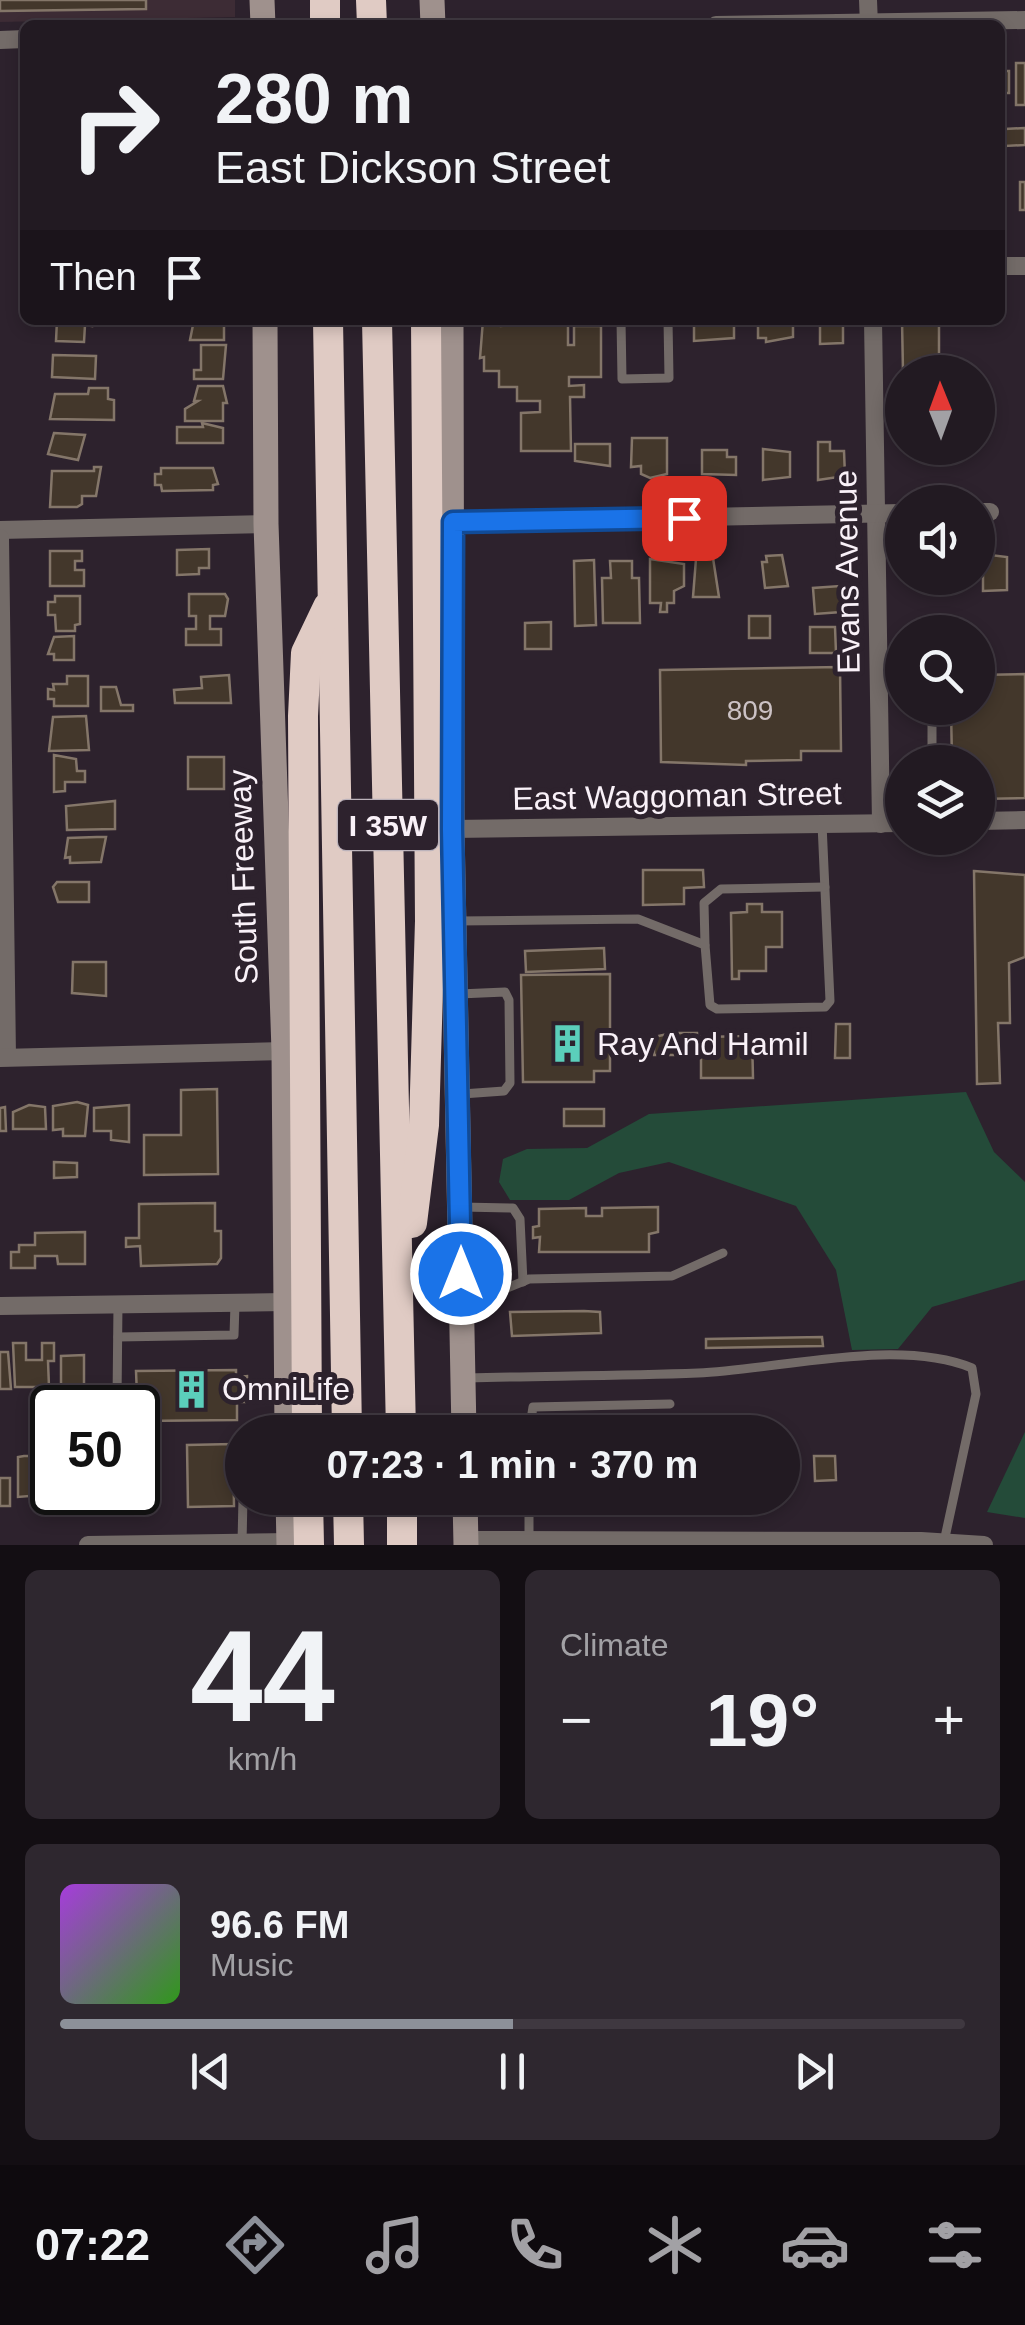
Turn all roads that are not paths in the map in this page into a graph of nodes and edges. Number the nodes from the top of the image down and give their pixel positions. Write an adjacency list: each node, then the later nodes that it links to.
1 (264, 325): 12 (main road, South Freeway)
2 (328, 325): 15 (highway, I 35W)
3 (377, 325): 37 (highway, I 35W)
4 (426, 325): 37 (highway)
5 (451, 325): 11 (main road)
6 (621, 325): 7 (lane)
7 (668, 325)
8 (873, 325): 9 (street, Evans Avenue)
9 (876, 514): 10 (street); 11 (street); 19 (street, Evans Avenue)
10 (885, 514)
11 (453, 522): 21 (main road)
12 (266, 524): 13 (street); 26 (main road, South Freeway)
13 (0, 530)
14 (0, 538): 27 (street)
15 (331, 600): 43 (highway); 44 (highway, I 35W)
16 (1025, 820): 17 (street)
17 (995, 821)
18 (822, 824): 19 (street, East Waggoman Street); 21 (street, East Waggoman Street); 22 (lane)
19 (882, 824): 20 (street, East Waggoman Street)
20 (885, 824)
21 (452, 829): 23 (main road)
22 (825, 886): 24 (lane); 24 (lane)
23 (455, 921): 24 (lane); 25 (main road)
24 (705, 944)
25 (457, 994): 28 (main road); 28 (lane)
26 (284, 1051): 27 (street); 32 (main road, South Freeway)
27 (3, 1058)
28 (460, 1094): 29 (main road)
29 (460, 1207): 31 (lane); 36 (main road)
30 (722, 1253): 31 (lane)
31 (523, 1282): 36 (lane)
32 (284, 1302): 33 (street); 42 (main road, South Freeway)
33 (236, 1303): 34 (street); 38 (lane)
34 (118, 1304): 35 (street); 38 (lane)
35 (0, 1306)
36 (461, 1307): 39 (main road)
37 (399, 1330): 45 (highway, I 35W)
38 (118, 1338): 40 (lane)
39 (462, 1378): 46 (main road); 63 (lane)
40 (117, 1385)
41 (670, 1404): 47 (lane)
42 (287, 1415)
43 (307, 1415)
44 (347, 1415)
45 (400, 1415)
46 (463, 1415)
47 (532, 1415)
48 (242, 1515): 56 (lane)
49 (291, 1515): 62 (main road)
50 (304, 1515): 62 (highway)
51 (348, 1515): 65 (highway)
52 (402, 1515): 66 (highway)
53 (465, 1515): 57 (main road)
54 (529, 1515): 55 (lane)
55 (529, 1540): 57 (street); 58 (street)
56 (242, 1543): 61 (street); 62 (street)
57 (466, 1543)
58 (554, 1543): 59 (street)
59 (663, 1543): 60 (street)
60 (796, 1543): 63 (street)
61 (188, 1544): 64 (street)
62 (296, 1544)
63 (944, 1544): 67 (street)
64 (88, 1545)
65 (349, 1545)
66 (402, 1545)
67 (984, 1545)

